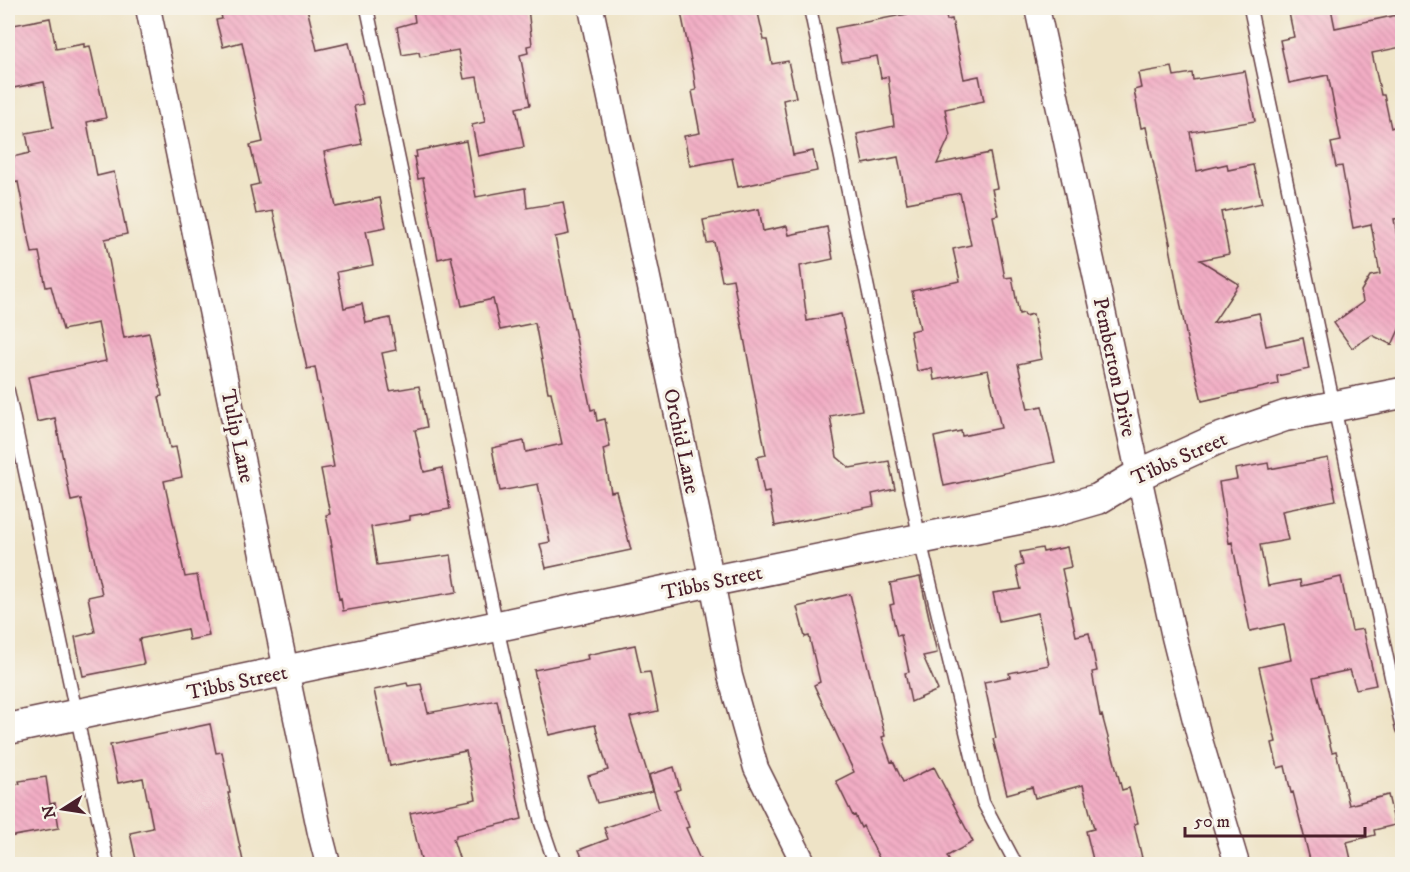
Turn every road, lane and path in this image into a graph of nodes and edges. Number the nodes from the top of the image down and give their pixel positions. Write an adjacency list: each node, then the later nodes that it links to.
1 (148, 8): 14 (street, Tulip Lane)
2 (367, 8): 13 (lane)
3 (591, 8): 12 (street, Orchid Lane)
4 (810, 8): 11 (lane)
5 (1037, 8): 10 (street, Pemberton Drive)
6 (1250, 8): 9 (lane)
7 (8, 391): 15 (lane)
8 (1402, 393): 9 (street, Tibbs Street)
9 (1335, 406): 10 (street, Tibbs Street); 17 (lane)
10 (1138, 475): 11 (street, Tibbs Street); 23 (street, Pemberton Drive)
11 (920, 540): 12 (street, Tibbs Street); 22 (lane)
12 (712, 581): 13 (street, Tibbs Street); 21 (street, Orchid Lane)
13 (497, 627): 14 (street, Tibbs Street); 20 (lane)
14 (287, 671): 15 (street, Tibbs Street); 19 (street, Tulip Lane)
15 (77, 715): 16 (street, Tibbs Street); 18 (lane)
16 (8, 729)
17 (1402, 729)
18 (108, 864)
19 (328, 864)
20 (555, 864)
21 (804, 864)
22 (1016, 864)
23 (1237, 864)

